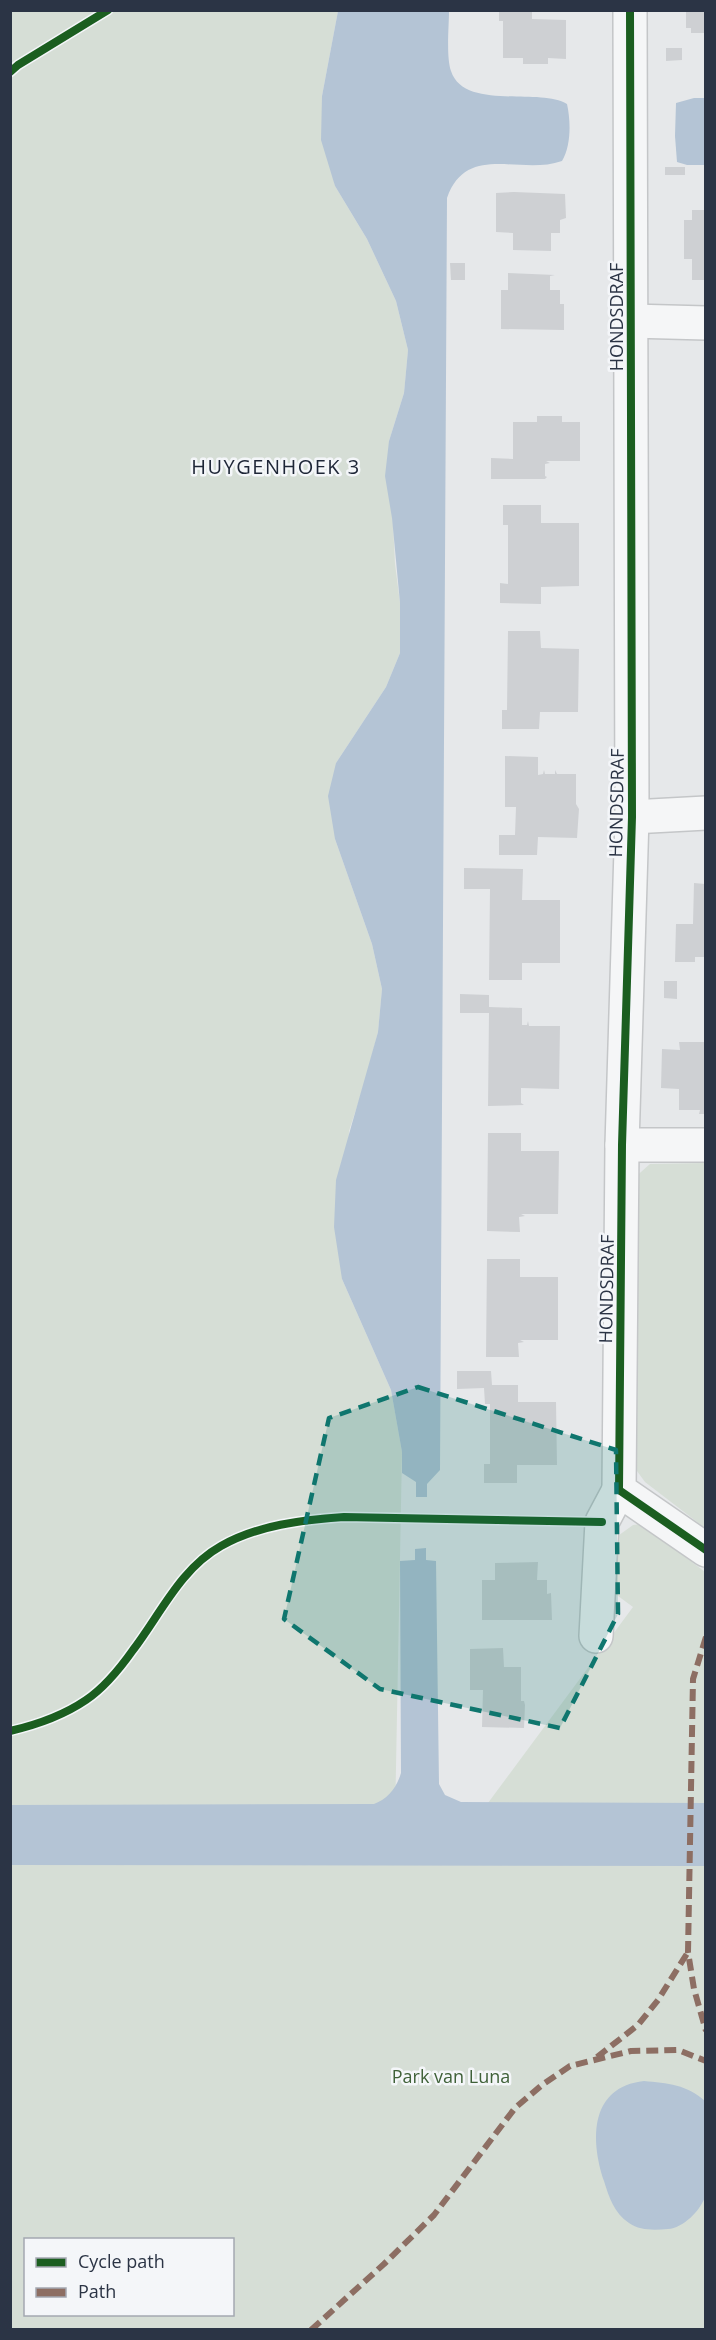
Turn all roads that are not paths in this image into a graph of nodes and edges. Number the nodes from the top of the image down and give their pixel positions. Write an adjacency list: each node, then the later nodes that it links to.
1 (630, 10): 2 (street, HONDSDRAF)
2 (631, 321): 3 (street); 5 (street, HONDSDRAF)
3 (705, 323)
4 (705, 813): 5 (street)
5 (632, 817): 6 (street, HONDSDRAF)
6 (622, 1144): 7 (street); 8 (street, HONDSDRAF)
7 (705, 1145)
8 (618, 1490): 9 (street); 10 (street, HONDSDRAF)
9 (705, 1550)
10 (596, 1636)

